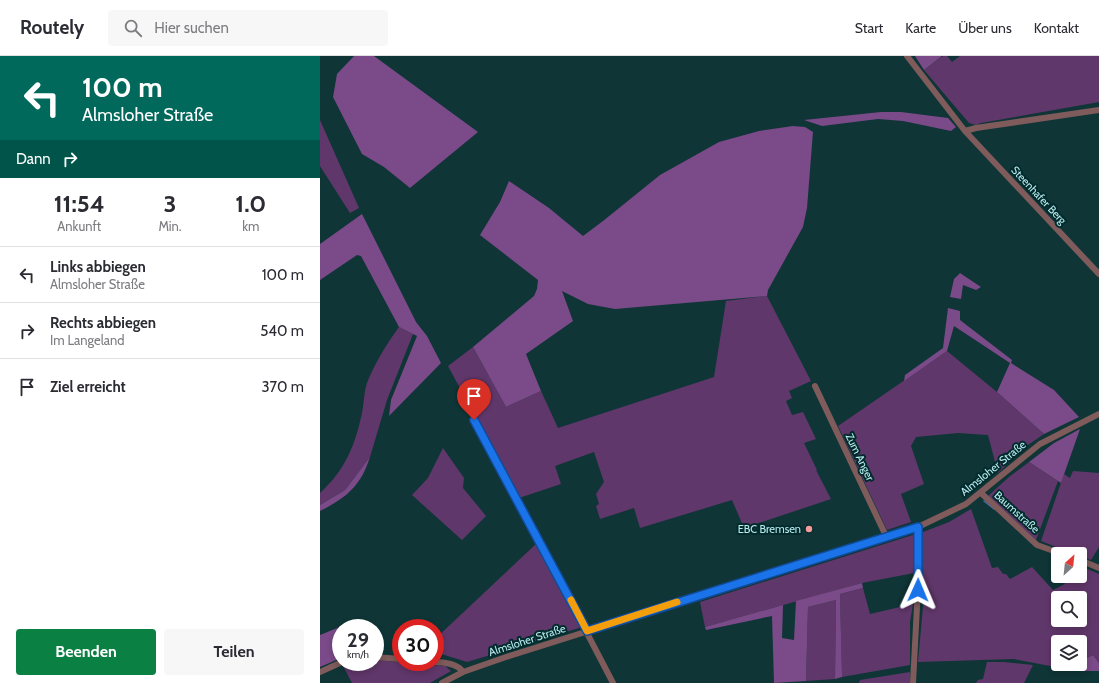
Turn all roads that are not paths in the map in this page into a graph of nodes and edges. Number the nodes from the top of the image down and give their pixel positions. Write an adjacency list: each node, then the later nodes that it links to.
1 (907, 56): 3 (street, Steenhafer Berg)
2 (1099, 110): 3 (street)
3 (965, 131): 4 (street, Steenhafer Berg)
4 (1099, 274)
5 (815, 386): 10 (street, Zum Anger)
6 (1099, 414): 8 (street, Almsloher Straße)
7 (474, 420): 14 (street)
8 (981, 493): 9 (street, Almsloher Straße); 11 (street, Baumstraße)
9 (918, 527): 10 (street, Almsloher Straße); 21 (street)
10 (886, 536): 14 (street, Almsloher Straße)
11 (1051, 550)
12 (1087, 563): 13 (street)
13 (1099, 568)
14 (587, 631): 18 (street, Almsloher Straße); 20 (street)
15 (444, 664): 18 (street)
16 (332, 667): 17 (street)
17 (320, 672)
18 (463, 672): 19 (street, Almsloher Straße)
19 (442, 683)
20 (613, 683)
21 (913, 683)

